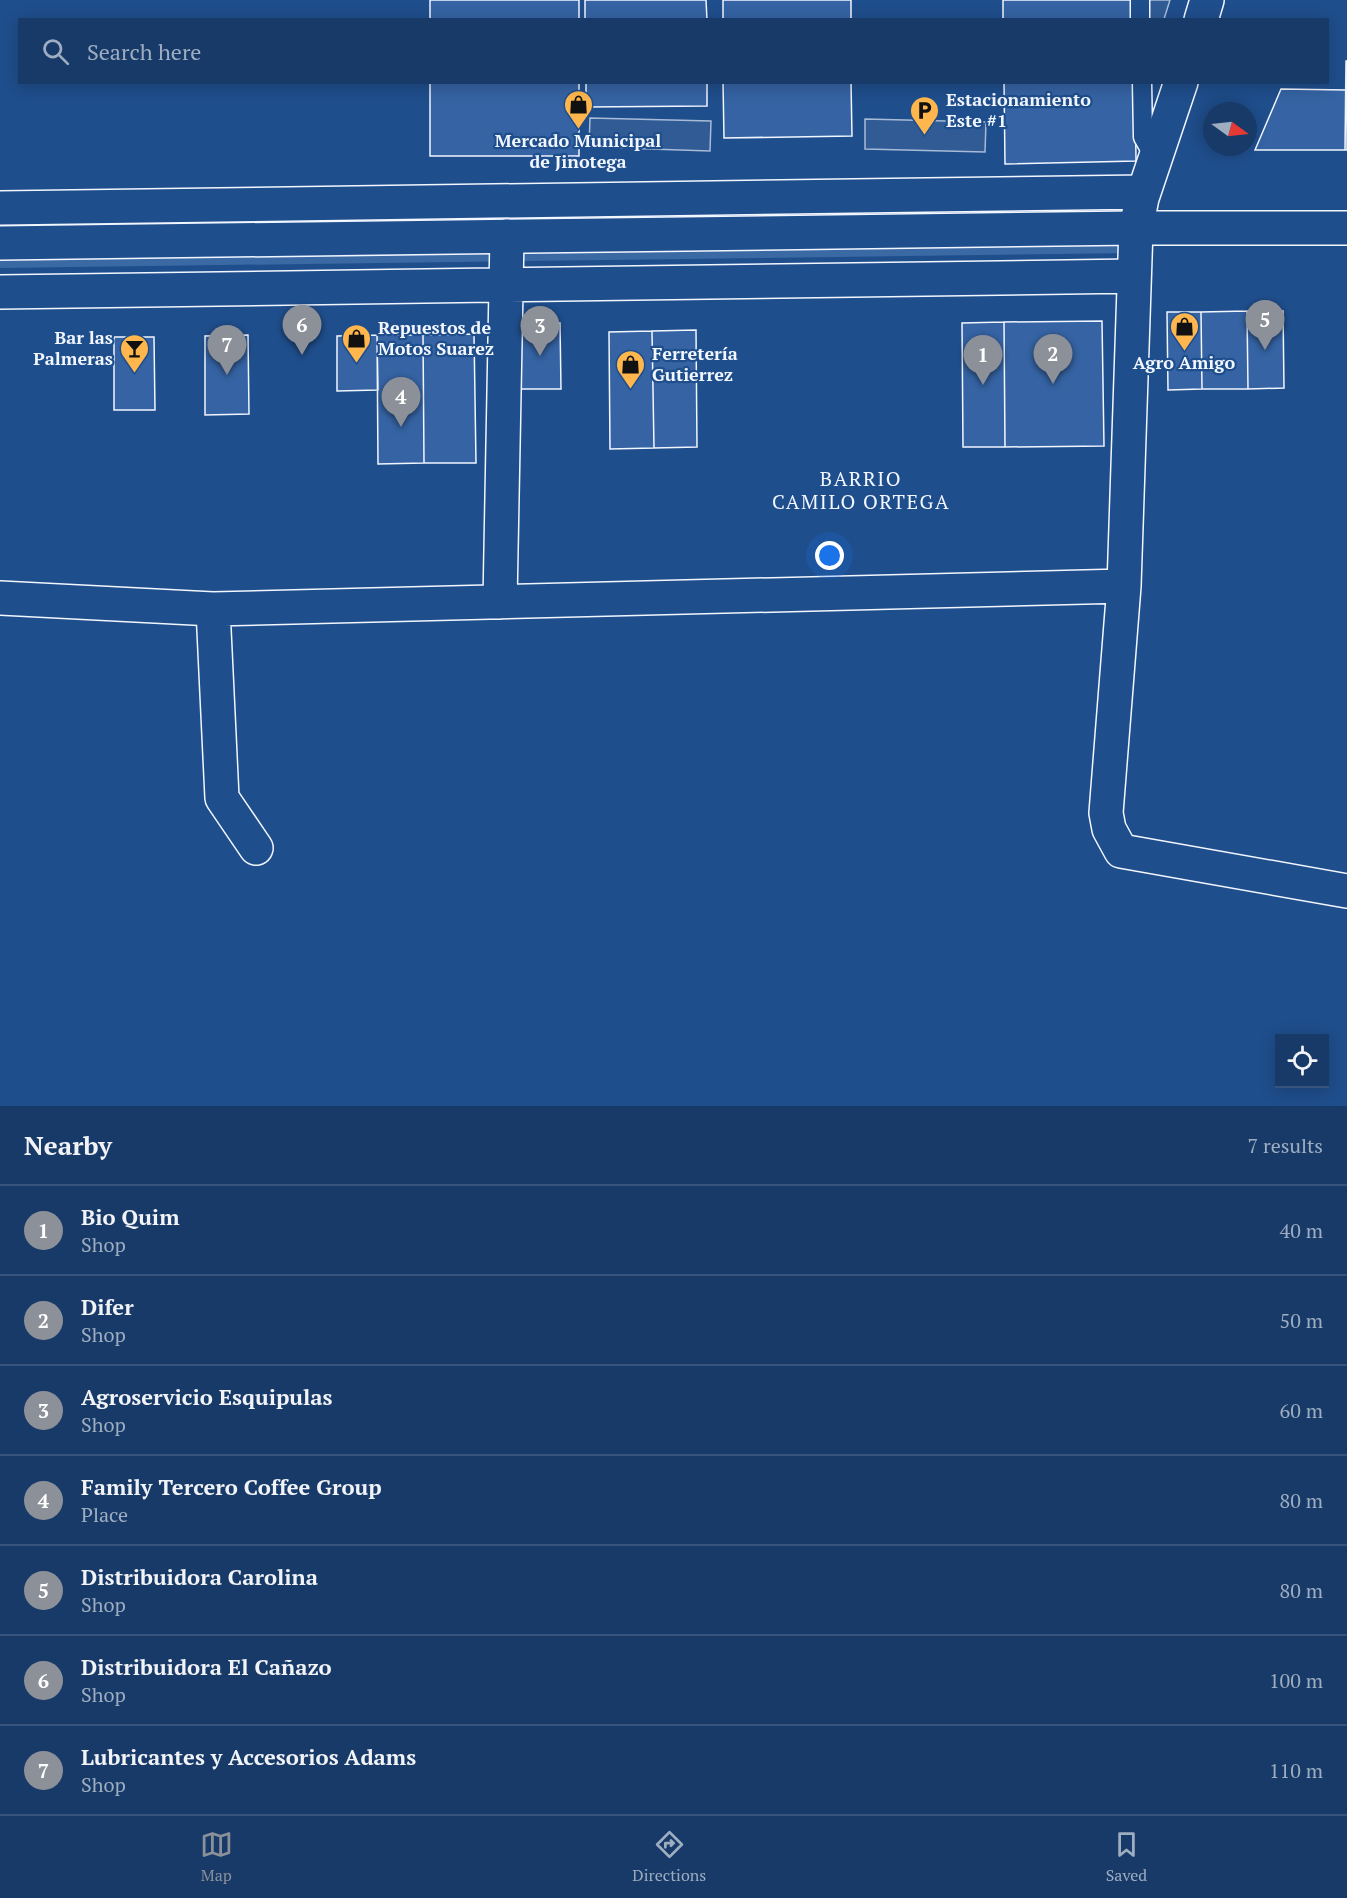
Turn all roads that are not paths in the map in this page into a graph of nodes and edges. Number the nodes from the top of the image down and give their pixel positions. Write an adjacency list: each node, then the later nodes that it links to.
1 (1140, 0): 3 (lane)
2 (1207, 0): 4 (street)
3 (1140, 18)
4 (1202, 18)
5 (1142, 84): 7 (lane)
6 (1180, 84): 7 (street)
7 (1156, 160): 8 (street)
8 (1144, 192): 9 (street); 10 (street)
9 (0, 208)
10 (1136, 228): 11 (street); 12 (street); 14 (street)
11 (1347, 228)
12 (507, 236): 13 (street); 15 (street)
13 (0, 243)
14 (1134, 276): 15 (street); 17 (street)
15 (508, 285): 16 (street); 19 (street)
16 (0, 292)
17 (1124, 586): 19 (street); 22 (street)
18 (0, 598): 20 (street)
19 (500, 602): 20 (street)
20 (213, 609): 21 (street)
21 (256, 848)
22 (1347, 891)

